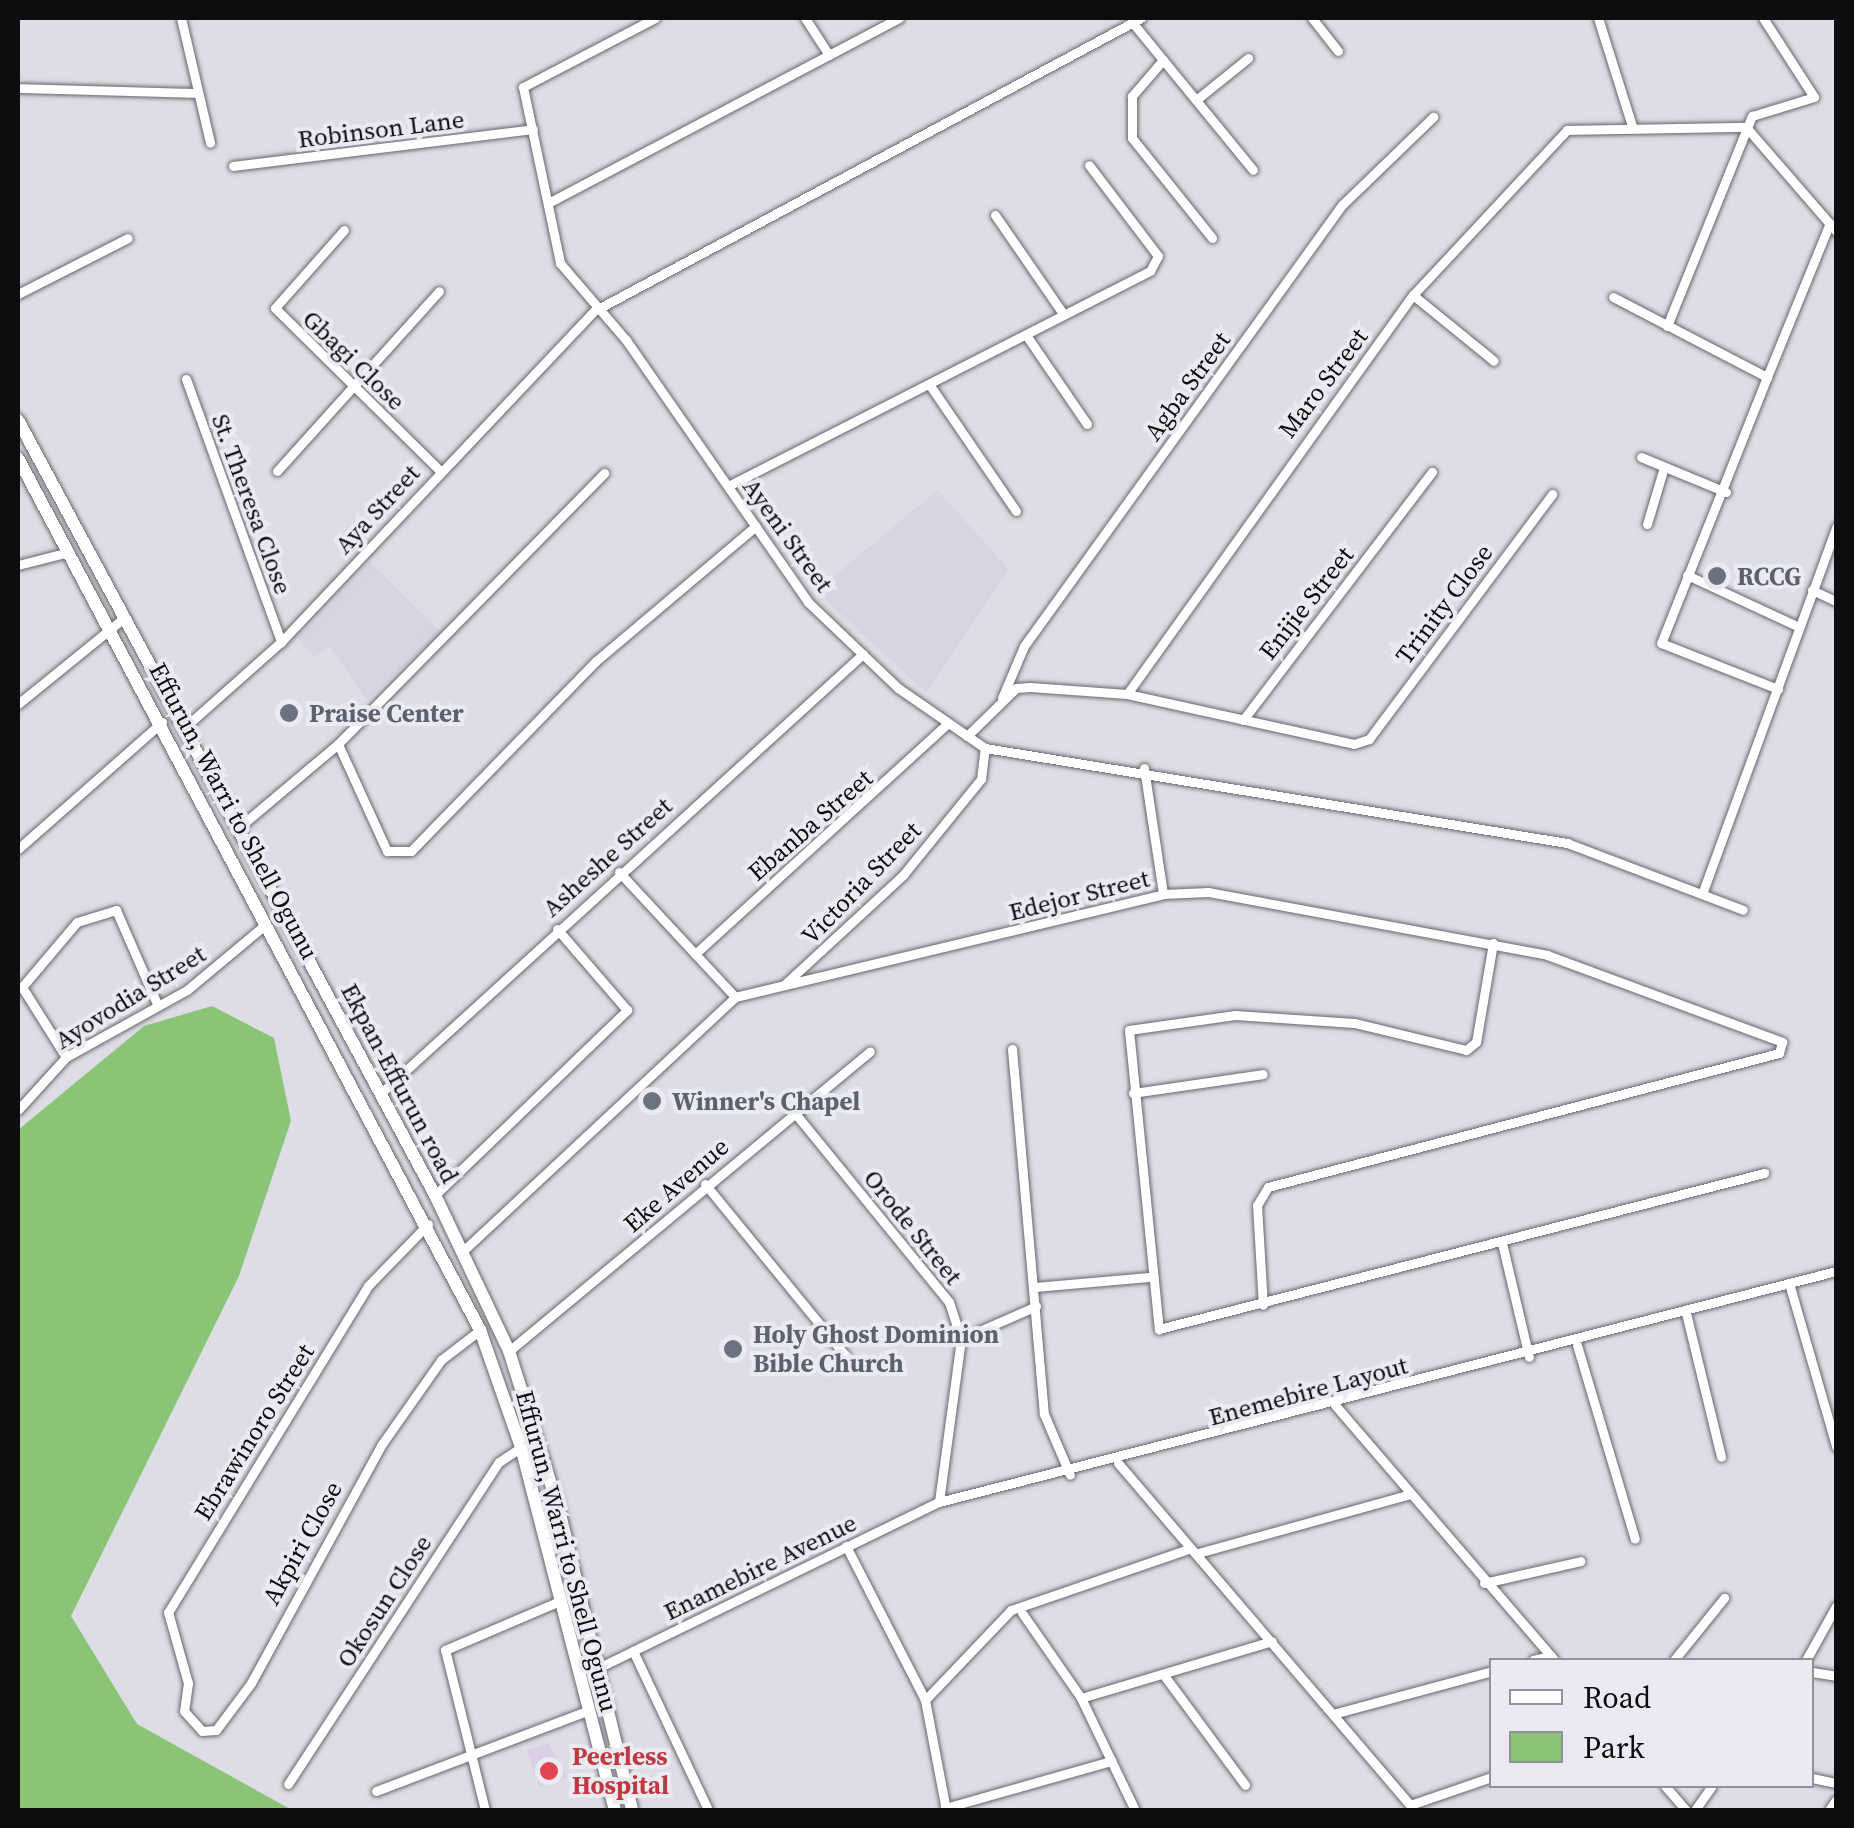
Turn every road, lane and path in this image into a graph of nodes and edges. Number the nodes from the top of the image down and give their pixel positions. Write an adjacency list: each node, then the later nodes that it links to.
1 (181, 18): 14 (street)
2 (656, 18): 19 (street, Ayeni Street)
3 (805, 18): 10 (street)
4 (899, 18): 10 (street)
5 (1312, 18): 9 (street)
6 (1598, 18): 17 (street)
7 (1763, 18): 18 (street)
8 (1136, 20): 12 (street); 34 (street, Aya Street)
9 (1338, 51)
10 (829, 55): 24 (street)
11 (1248, 58): 15 (street)
12 (1163, 60): 15 (street); 29 (street)
13 (18, 88): 14 (street)
14 (197, 93): 20 (street)
15 (1196, 100): 23 (street)
16 (1433, 117): 71 (street, Agba Street)
17 (1632, 126): 18 (street); 32 (street, Maro Street)
18 (1746, 127): 26 (street); 36 (street)
19 (533, 129): 21 (street, Robinson Lane); 24 (street, Ayeni Street)
20 (210, 144)
21 (233, 166)
22 (1088, 166): 35 (street)
23 (1253, 170)
24 (550, 202): 34 (street, Ayeni Street)
25 (994, 215): 35 (street)
26 (1833, 227): 39 (street)
27 (344, 230): 42 (street, Gbagi Close)
28 (128, 238): 31 (street)
29 (1212, 238)
30 (439, 291): 42 (street)
31 (18, 294)
32 (1413, 295): 38 (street); 70 (street, Maro Street)
33 (1613, 297): 36 (street)
34 (594, 311): 49 (street, Aya Street); 52 (street, Ayeni Street)
35 (1064, 315): 37 (street)
36 (1667, 326): 39 (street)
37 (1026, 334): 41 (street); 44 (street)
38 (1494, 361)
39 (1768, 377): 53 (street)
40 (186, 379): 67 (street, St. Theresa Close)
41 (929, 384): 52 (street); 55 (street)
42 (351, 387): 48 (street); 49 (street, Gbagi Close)
43 (18, 420): 64 (main road, Ekpan-Effurun road)
44 (1087, 424)
45 (1641, 457): 47 (street)
46 (18, 458): 59 (main road, Effurun, Warri to Shell Ogunu)
47 (1664, 466): 53 (street); 56 (street)
48 (277, 470)
49 (439, 470): 67 (street, Aya Street)
50 (604, 472): 78 (street)
51 (1432, 472): 73 (street, Enijie Street)
52 (728, 486): 57 (street, Ayeni Street)
53 (1726, 492): 61 (street)
54 (1552, 494): 73 (street, Trinity Close)
55 (1016, 511)
56 (1647, 524)
57 (756, 526): 68 (street, Ayeni Street); 78 (street)
58 (1836, 527): 62 (street)
59 (69, 552): 60 (street); 65 (main road, Effurun, Warri to Shell Ogunu)
60 (18, 566)
61 (1687, 575): 66 (street); 69 (street)
62 (1812, 590): 63 (street); 66 (street)
63 (1836, 601)
64 (124, 618): 65 (street); 76 (main road, Ekpan-Effurun road)
65 (108, 624): 72 (street); 74 (main road, Effurun, Warri to Shell Ogunu)
66 (1799, 627): 69 (street)
67 (281, 642): 76 (street, Aya Street)
68 (862, 654): 75 (street, Ayeni Street); 83 (street, Asheshe Street)
69 (1778, 689): 85 (street)
70 (1127, 694): 71 (street); 73 (street)
71 (1002, 700): 77 (street)
72 (18, 704)
73 (1243, 720)
74 (162, 722): 82 (street); 87 (main road, Effurun, Warri to Shell Ogunu)
75 (947, 724): 77 (street, Ayeni Street); 90 (street, Ebanba Street)
76 (184, 728): 81 (main road, Ekpan-Effurun road)
77 (968, 736): 79 (street, Ayeni Street)
78 (338, 744): 81 (street)
79 (985, 748): 80 (street); 91 (street, Victoria Street)
80 (1144, 768): 84 (street); 85 (street)
81 (237, 829): 98 (main road, Ekpan-Effurun road)
82 (18, 849)
83 (619, 872): 88 (street, Asheshe Street); 90 (street)
84 (1163, 894): 89 (street, Edejor Street); 91 (street, Edejor Street)
85 (1702, 894): 86 (street)
86 (1743, 910)
87 (268, 922): 93 (street, Ayovodia Street); 105 (main road, Effurun, Warri to Shell Ogunu)
88 (557, 929): 98 (street, Asheshe Street); 104 (street)
89 (1493, 943): 99 (street); 113 (street, Edejor Street)
90 (695, 954): 92 (street)
91 (782, 987): 92 (street, Edejor Street)
92 (734, 997): 107 (street)
93 (158, 1004): 96 (street, Ayovodia Street); 96 (street)
94 (1012, 1050): 111 (street)
95 (870, 1051): 101 (street, Eke Avenue)
96 (66, 1056): 100 (street, Ayovodia Street)
97 (1262, 1074): 99 (street)
98 (381, 1094): 104 (main road, Ekpan-Effurun road)
99 (1134, 1094): 109 (street)
100 (18, 1110)
101 (794, 1112): 103 (street, Eke Avenue); 116 (street, Orode Street)
102 (1764, 1173): 106 (street)
103 (705, 1184): 118 (street, Eke Avenue); 119 (street)
104 (435, 1195): 107 (main road, Ekpan-Effurun road)
105 (429, 1223): 115 (main road, Effurun, Warri to Shell Ogunu); 147 (street, Ebrawinoro Street)
106 (1502, 1243): 113 (street); 120 (street)
107 (464, 1250): 118 (main road, Ekpan-Effurun road)
108 (1836, 1271): 110 (street, Enemebire Layout)
109 (1149, 1278): 111 (street); 113 (street)
110 (1789, 1283): 114 (street, Enemebire Layout); 122 (street)
111 (1035, 1286): 112 (street)
112 (1036, 1306): 116 (street); 126 (street)
113 (1263, 1306)
114 (1686, 1314): 117 (street, Enemebire Layout); 124 (street)
115 (480, 1330): 123 (main road, Effurun, Warri to Shell Ogunu); 147 (street, Akpiri Close)
116 (961, 1338): 128 (street)
117 (1577, 1345): 120 (street, Enemebire Layout); 129 (street)
118 (509, 1351): 144 (main road, Ekpan-Effurun road)
119 (846, 1356)
120 (1530, 1357): 121 (street, Enemebire Layout)
121 (1335, 1406): 125 (street, Enemebire Layout); 127 (street)
122 (1836, 1446)
123 (522, 1448): 136 (main road, Effurun, Warri to Shell Ogunu); 155 (street, Okosun Close)
124 (1721, 1457)
125 (1118, 1463): 126 (street, Enemebire Layout); 131 (street)
126 (1070, 1475): 128 (street, Enemebire Layout)
127 (1407, 1495): 132 (street); 134 (street)
128 (939, 1502): 130 (street, Enamebire Avenue)
129 (1636, 1539)
130 (846, 1546): 140 (street, Enamebire Avenue); 149 (street)
131 (1188, 1549): 132 (street); 138 (street)
132 (1198, 1553): 139 (street)
133 (1581, 1561): 134 (street)
134 (1484, 1583): 141 (street)
135 (1724, 1598): 142 (street)
136 (562, 1600): 150 (main road, Effurun, Warri to Shell Ogunu); 152 (street)
137 (1836, 1606): 143 (street)
138 (1022, 1614): 148 (street); 149 (street)
139 (1272, 1641): 146 (street); 151 (street)
140 (633, 1651): 144 (street, Enamebire Avenue); 166 (street)
141 (1552, 1658)
142 (1676, 1658)
143 (1807, 1658)
144 (598, 1668): 165 (main road, Ekpan-Effurun road)
145 (1489, 1672): 151 (street)
146 (1163, 1674): 148 (street); 156 (street)
147 (188, 1683)
148 (1081, 1698): 153 (street)
149 (924, 1700): 162 (street)
150 (587, 1711): 152 (street); 164 (main road, Effurun, Warri to Shell Ogunu)
151 (1333, 1714): 161 (street)
152 (473, 1755): 159 (street); 163 (street)
153 (1111, 1761): 162 (street); 167 (street)
154 (1489, 1778): 161 (street)
155 (288, 1784)
156 (1245, 1784)
157 (1667, 1788): 168 (street)
158 (1710, 1788): 169 (street)
159 (376, 1791)
160 (1836, 1800): 170 (street)
161 (1412, 1808)
162 (946, 1809)
163 (485, 1810)
164 (615, 1810)
165 (632, 1810)
166 (708, 1810)
167 (1135, 1810)
168 (1686, 1810)
169 (1694, 1810)
170 (1829, 1810)

